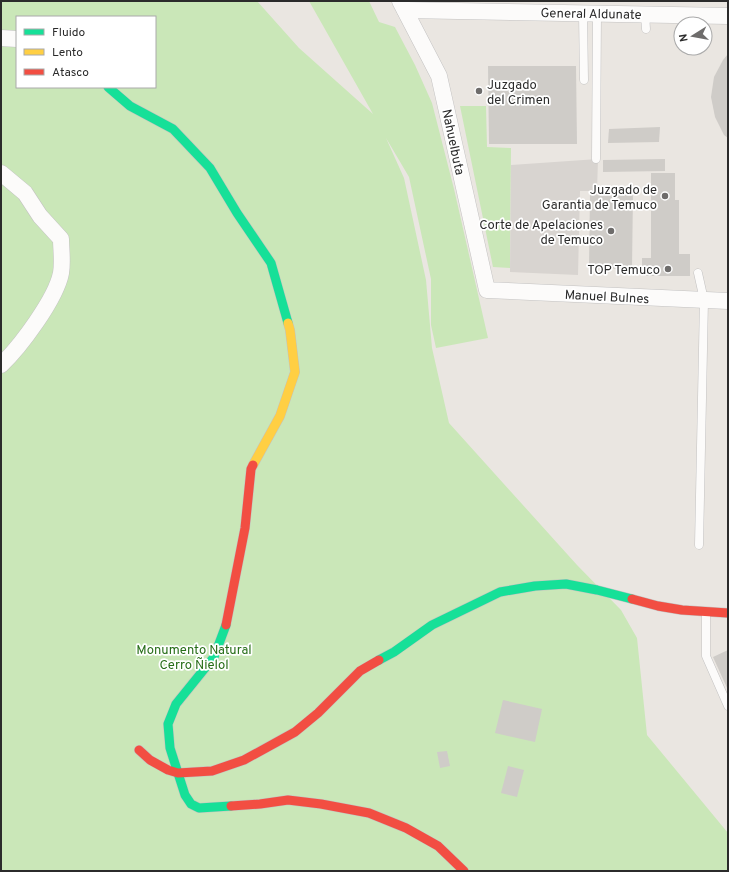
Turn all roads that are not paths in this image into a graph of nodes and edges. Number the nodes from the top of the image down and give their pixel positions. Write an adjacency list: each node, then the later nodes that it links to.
1 (403, 5): 2 (street, General Aldunate); 11 (street, Nahuelbuta)
2 (590, 13): 3 (street, General Aldunate); 6 (lane); 8 (lane)
3 (728, 16)
4 (1, 38): 5 (street)
5 (16, 39)
6 (584, 80)
7 (109, 88): 20 (street)
8 (596, 159)
9 (1, 173): 14 (street)
10 (698, 273): 12 (lane)
11 (487, 290): 12 (street, Manuel Bulnes)
12 (704, 300): 13 (street, Manuel Bulnes); 15 (lane)
13 (728, 301)
14 (1, 365)
15 (699, 545)
16 (706, 612): 17 (street); 18 (lane); 20 (street)
17 (728, 613)
18 (728, 706)
19 (139, 750): 20 (street)
20 (178, 773): 21 (street)
21 (464, 871)

